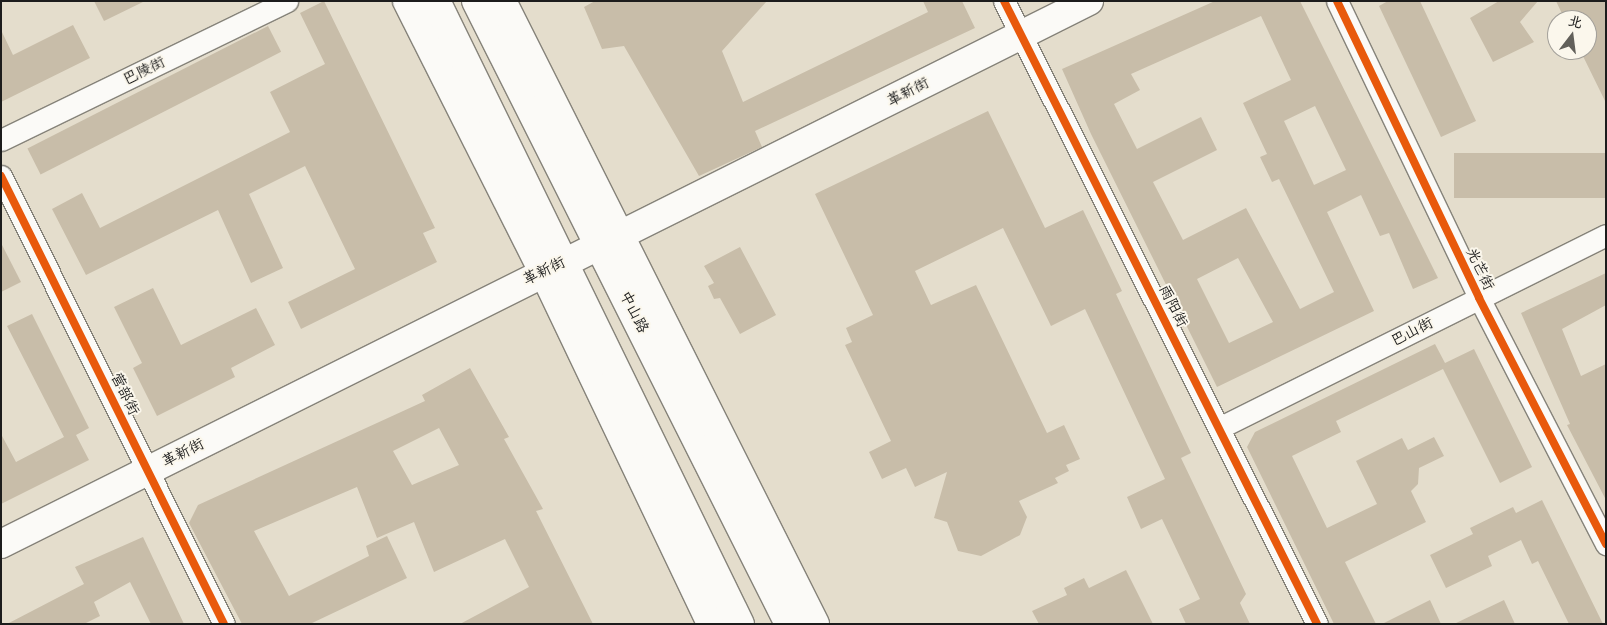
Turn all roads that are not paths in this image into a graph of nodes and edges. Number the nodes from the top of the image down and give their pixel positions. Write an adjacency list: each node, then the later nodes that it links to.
1 (288, 1): 10 (street, 巴陵街)
2 (407, 1): 14 (main road)
3 (436, 1): 14 (main road)
4 (476, 1): 13 (main road, 中山路)
5 (502, 1): 13 (main road)
6 (1004, 1): 9 (street, 雨阳街)
7 (1089, 1): 9 (main road, 革新街)
8 (1337, 1): 15 (street, 光芒街)
9 (1021, 35): 13 (main road, 革新街); 16 (street, 雨阳街)
10 (1, 140)
11 (1, 176): 17 (street, 营部街)
12 (1606, 235): 15 (street, 巴山街)
13 (609, 240): 14 (main road, 革新街); 23 (main road, 中山路); 24 (main road)
14 (553, 266): 17 (main road, 革新街); 21 (main road); 22 (main road)
15 (1479, 298): 16 (street, 巴山街); 19 (street, 光芒街)
16 (1219, 428): 25 (street, 雨阳街)
17 (148, 470): 18 (main road, 革新街); 20 (street, 营部街)
18 (1, 544)
19 (1606, 544)
20 (224, 624)
21 (711, 624)
22 (740, 624)
23 (789, 624)
24 (815, 624)
25 (1317, 624)

